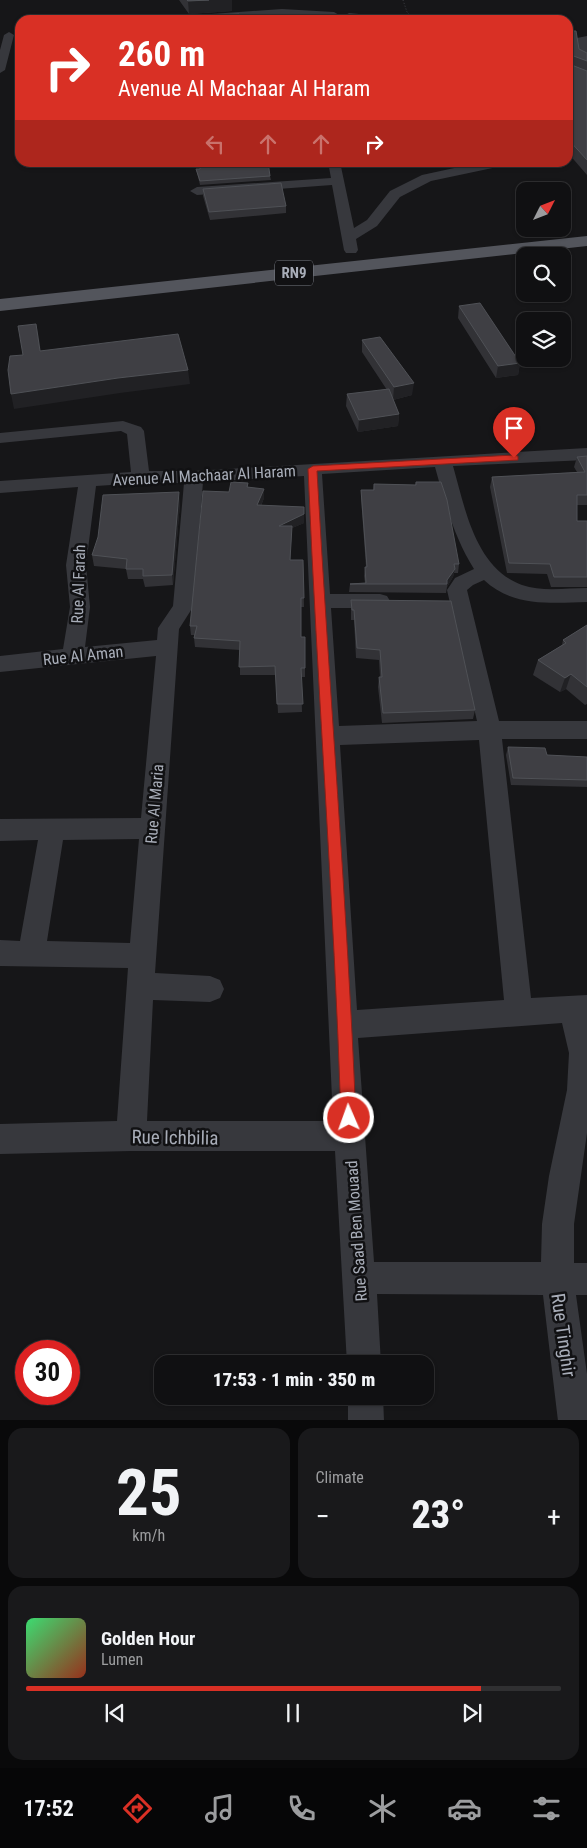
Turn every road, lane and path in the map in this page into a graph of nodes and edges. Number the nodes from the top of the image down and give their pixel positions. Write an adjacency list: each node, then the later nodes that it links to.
1 (403, 0): 6 (path)
2 (258, 14): 3 (street); 4 (street); 5 (street)
3 (334, 14)
4 (243, 15)
5 (261, 15)
6 (410, 15)
7 (10, 35): 10 (street)
8 (587, 39): 9 (street)
9 (580, 62)
10 (0, 71): 11 (street)
11 (13, 72)
12 (335, 167): 14 (street)
13 (479, 167): 20 (street)
14 (337, 181): 15 (street); 20 (street)
15 (197, 191)
16 (587, 226): 17 (main road, RN9)
17 (571, 228)
18 (516, 232): 20 (main road, RN9)
19 (587, 241): 22 (main road, RN9)
20 (350, 244): 21 (main road, RN9)
21 (0, 290)
22 (0, 305)
23 (0, 438): 27 (street)
24 (587, 454): 25 (street, Avenue Al Machaar Al Haram)
25 (442, 461): 26 (street, Avenue Al Machaar Al Haram); 31 (street)
26 (313, 469): 28 (street, Avenue Al Machaar Al Haram); 33 (street, Rue Saad Ben Mouaad)
27 (141, 477): 28 (street, Avenue Al Machaar Al Haram); 29 (street, Avenue Al Machaar Al Haram)
28 (194, 477): 35 (street, Rue Al Maria)
29 (88, 481): 30 (street, Avenue Al Machaar Al Haram); 36 (street, Rue Al Farah)
30 (0, 487)
31 (486, 572): 32 (street); 38 (street)
32 (587, 595)
33 (319, 601): 34 (street); 40 (street, Rue Saad Ben Mouaad)
34 (399, 601)
35 (167, 646): 36 (street, Rue Al Aman); 41 (street, Rue Al Maria)
36 (73, 656): 37 (street, Rue Al Aman)
37 (0, 664)
38 (490, 730): 39 (street); 40 (street); 50 (street)
39 (587, 730)
40 (327, 736): 51 (street, Rue Saad Ben Mouaad)
41 (152, 828): 43 (street); 46 (street, Rue Al Maria)
42 (0, 830): 43 (street)
43 (52, 830): 45 (street)
44 (0, 953): 45 (street)
45 (31, 954): 46 (street)
46 (142, 956): 47 (street, Rue Al Maria)
47 (140, 986): 48 (street); 52 (street, Rue Al Maria)
48 (210, 989)
49 (579, 1008): 50 (street); 56 (street, Rue Tinghir)
50 (519, 1013): 51 (street)
51 (345, 1025): 53 (street, Rue Saad Ben Mouaad)
52 (131, 1136): 53 (street, Rue Ichbilia); 54 (street, Rue Ichbilia)
53 (350, 1136): 55 (street, Rue Saad Ben Mouaad)
54 (0, 1138)
55 (360, 1278): 56 (street); 57 (street, Rue Saad Ben Mouaad)
56 (572, 1279): 60 (street, Rue Tinghir)
57 (364, 1355)
58 (365, 1405): 59 (street)
59 (366, 1420)
60 (576, 1420)

